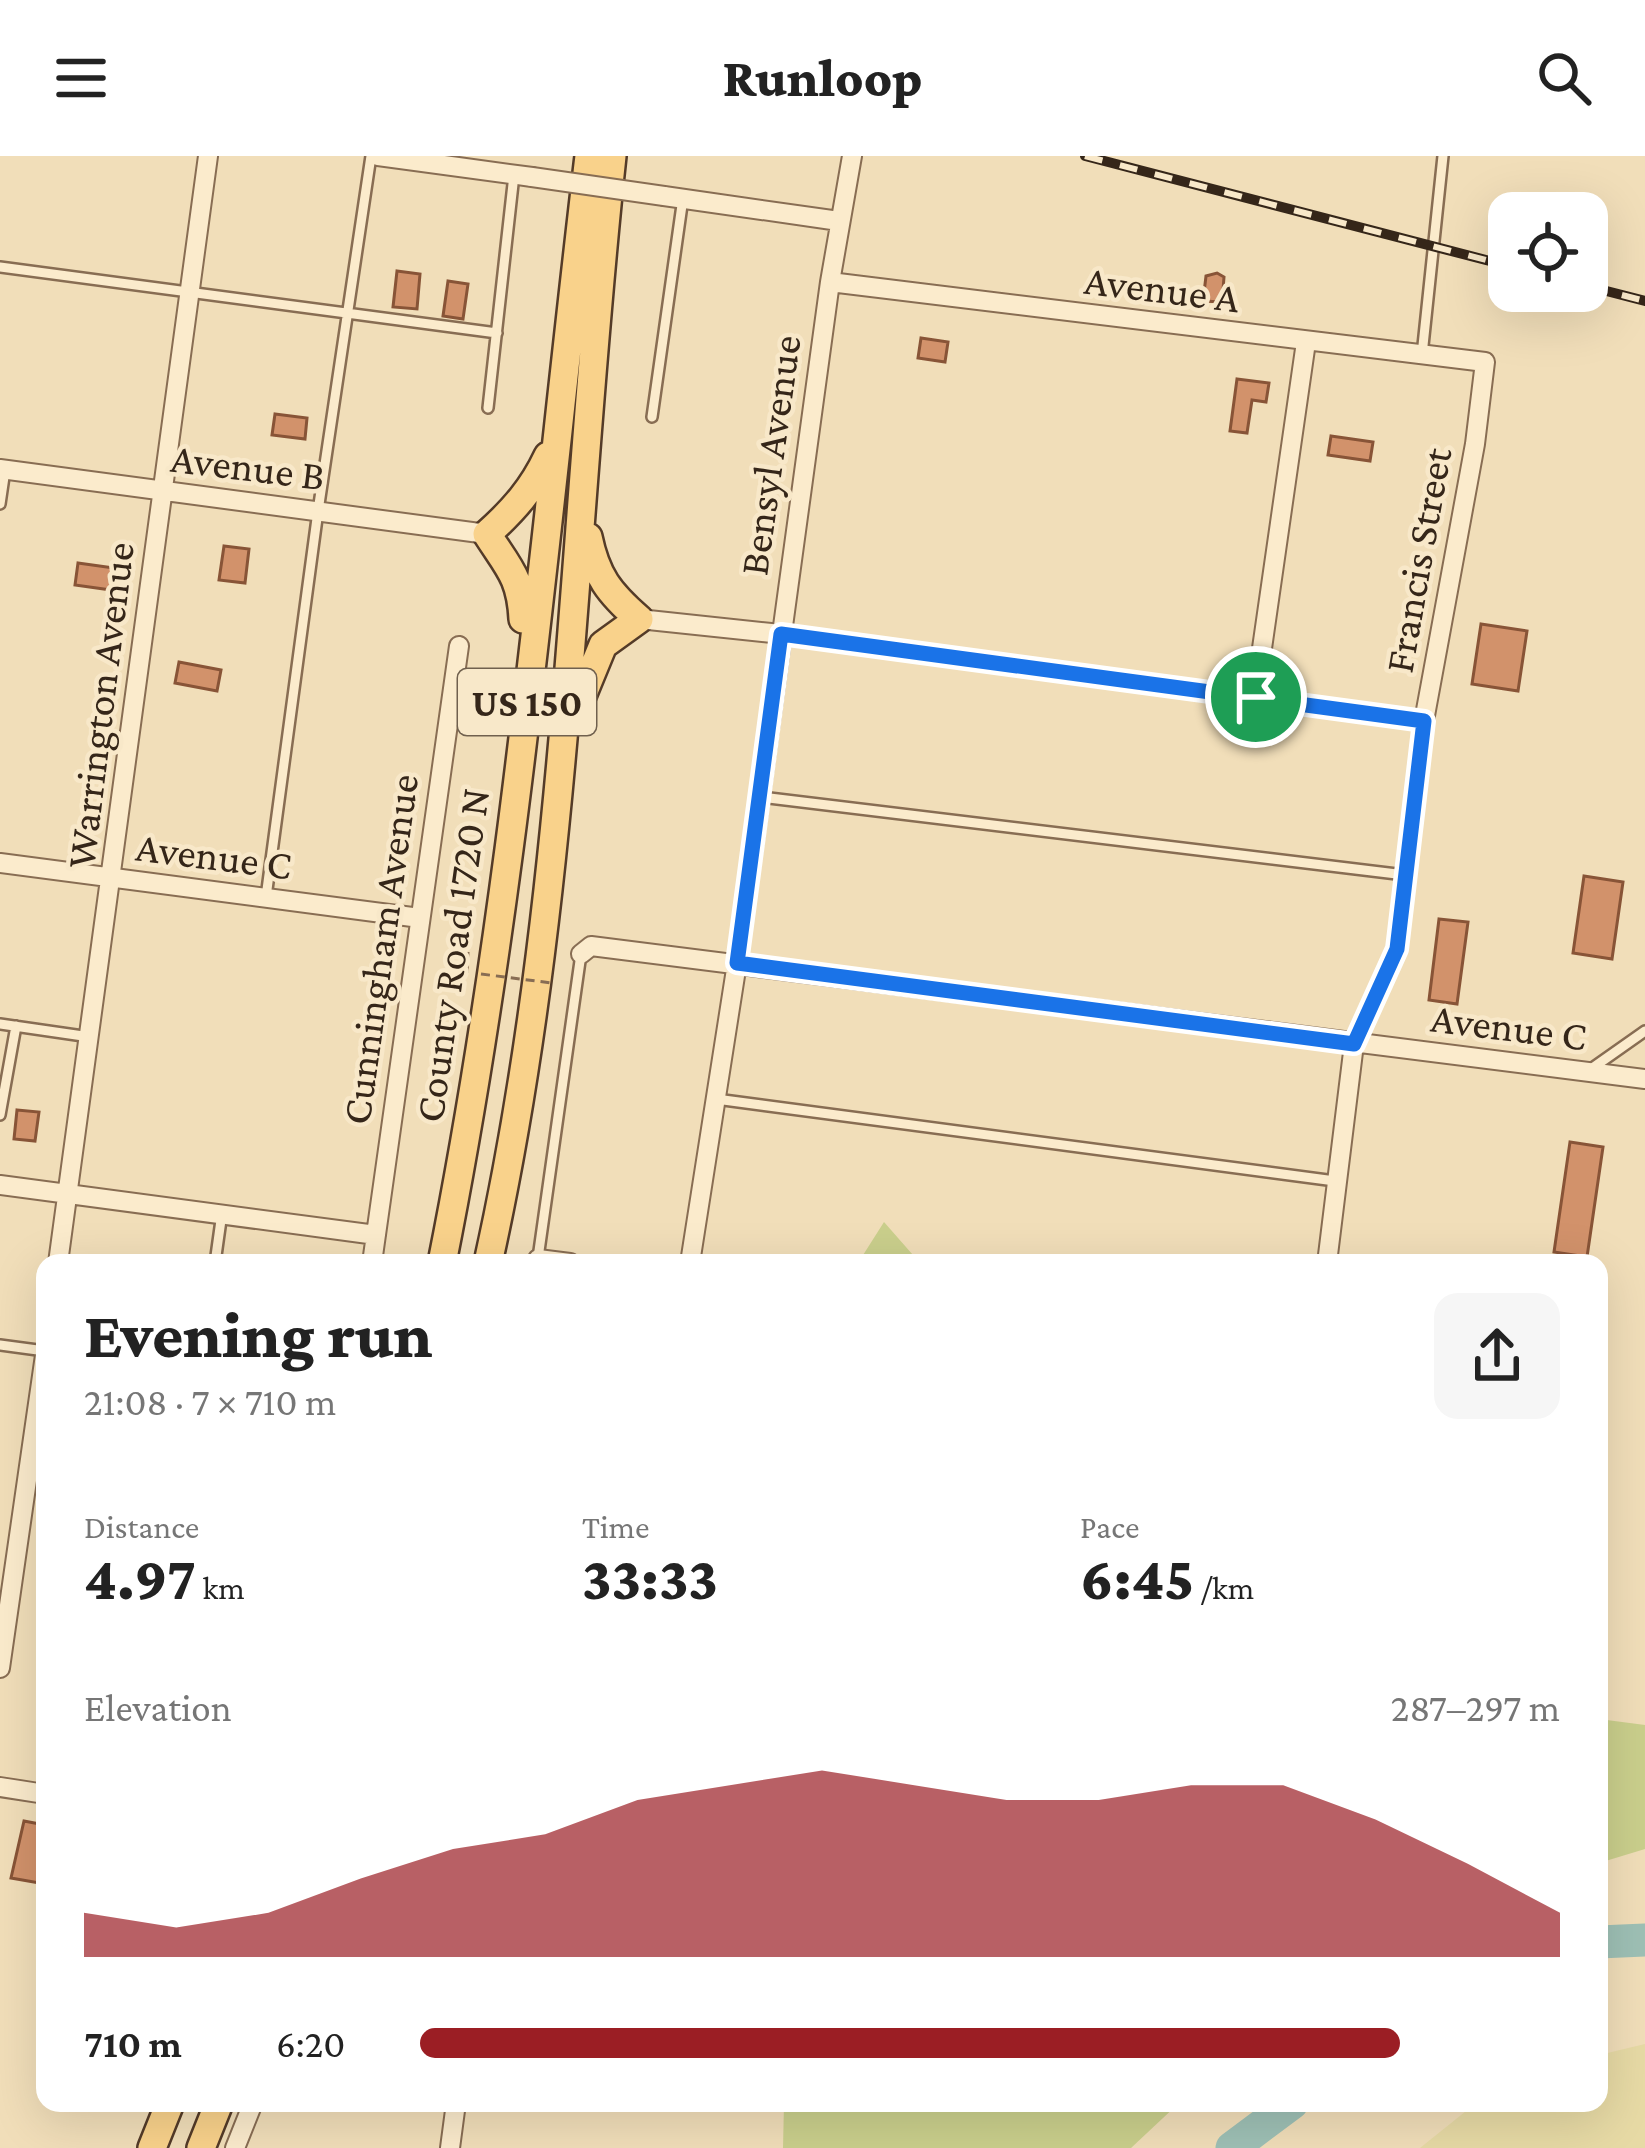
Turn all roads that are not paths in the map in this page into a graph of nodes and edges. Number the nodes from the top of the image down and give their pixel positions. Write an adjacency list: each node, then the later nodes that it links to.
1 (208, 156): 12 (street, Warrington Avenue)
2 (375, 156): 7 (street); 13 (lane)
3 (590, 156): 20 (main road, County Road 1720 N / US 150)
4 (612, 156): 23 (main road, US 150)
5 (852, 156): 9 (street, Bensyl Avenue)
6 (1443, 156): 16 (lane)
7 (523, 176): 8 (street, bridge); 14 (lane)
8 (673, 197): 9 (street); 19 (lane)
9 (839, 221): 11 (street, Bensyl Avenue)
10 (0, 267): 12 (lane)
11 (830, 282): 15 (street, Avenue A); 28 (street, Bensyl Avenue)
12 (189, 290): 13 (lane); 22 (street, Warrington Avenue)
13 (346, 313): 14 (lane); 25 (lane)
14 (497, 333): 18 (lane)
15 (1306, 342): 16 (street, Avenue A); 30 (street)
16 (1422, 356): 17 (street, Avenue A)
17 (1485, 362): 32 (street, Francis Street)
18 (488, 407)
19 (652, 417)
20 (558, 433): 26 (main road); 31 (main road, County Road 1720 N / US 150)
21 (3, 470): 22 (street, Avenue B); 24 (lane)
22 (163, 492): 25 (street, Avenue B); 37 (street, Warrington Avenue)
23 (580, 497): 27 (main road); 33 (main road, US 150)
24 (0, 504)
25 (318, 511): 26 (street, Avenue B); 38 (lane)
26 (487, 534): 31 (main road)
27 (639, 619): 28 (street); 33 (main road)
28 (781, 634): 30 (street); 34 (street, Bensyl Avenue)
29 (459, 646): 39 (street, Cunningham Avenue)
30 (1256, 697): 32 (street)
31 (527, 701): 59 (main road, County Road 1720 N / US 150)
32 (1424, 721): 36 (street, Francis Street)
33 (565, 743): 60 (main road, US 150)
34 (760, 796): 36 (lane); 41 (street, Bensyl Avenue)
35 (0, 863): 37 (street, Avenue C)
36 (1405, 875): 46 (street, Francis Street)
37 (113, 880): 38 (street, Avenue C); 45 (street, Warrington Avenue)
38 (266, 897): 39 (street, Avenue C)
39 (420, 918): 55 (street, Cunningham Avenue)
40 (580, 954): 41 (street, Avenue C); 61 (lane)
41 (737, 963): 46 (street, Avenue C); 49 (street, Bensyl Avenue)
42 (0, 1024): 43 (lane)
43 (16, 1026): 45 (lane); 50 (lane)
44 (1645, 1031): 47 (lane)
45 (90, 1037): 53 (street, Warrington Avenue)
46 (1354, 1044): 47 (street, Avenue C); 51 (street, Francis Street)
47 (1587, 1072): 48 (street, Avenue C)
48 (1645, 1079)
49 (716, 1099): 51 (lane); 62 (street, Bensyl Avenue)
50 (0, 1115)
51 (1339, 1181): 63 (street, Francis Street)
52 (0, 1184): 53 (street)
53 (68, 1193): 54 (street); 56 (street, Warrington Avenue)
54 (222, 1213): 55 (street); 57 (lane)
55 (376, 1234): 58 (street, Cunningham Avenue)
56 (59, 1254)
57 (216, 1254)
58 (373, 1254)
59 (444, 1254)
60 (490, 1254)
61 (539, 1254)
62 (691, 1254)
63 (1328, 1254)
64 (0, 1345): 65 (lane)
65 (36, 1351)
66 (36, 1461): 67 (street)
67 (0, 1668)
68 (0, 1786): 69 (street)
69 (36, 1792)
70 (166, 2112): 74 (main road)
71 (215, 2112): 75 (main road)
72 (250, 2112): 76 (street)
73 (455, 2112): 77 (street)
74 (152, 2148)
75 (201, 2148)
76 (235, 2148)
77 (451, 2148)

